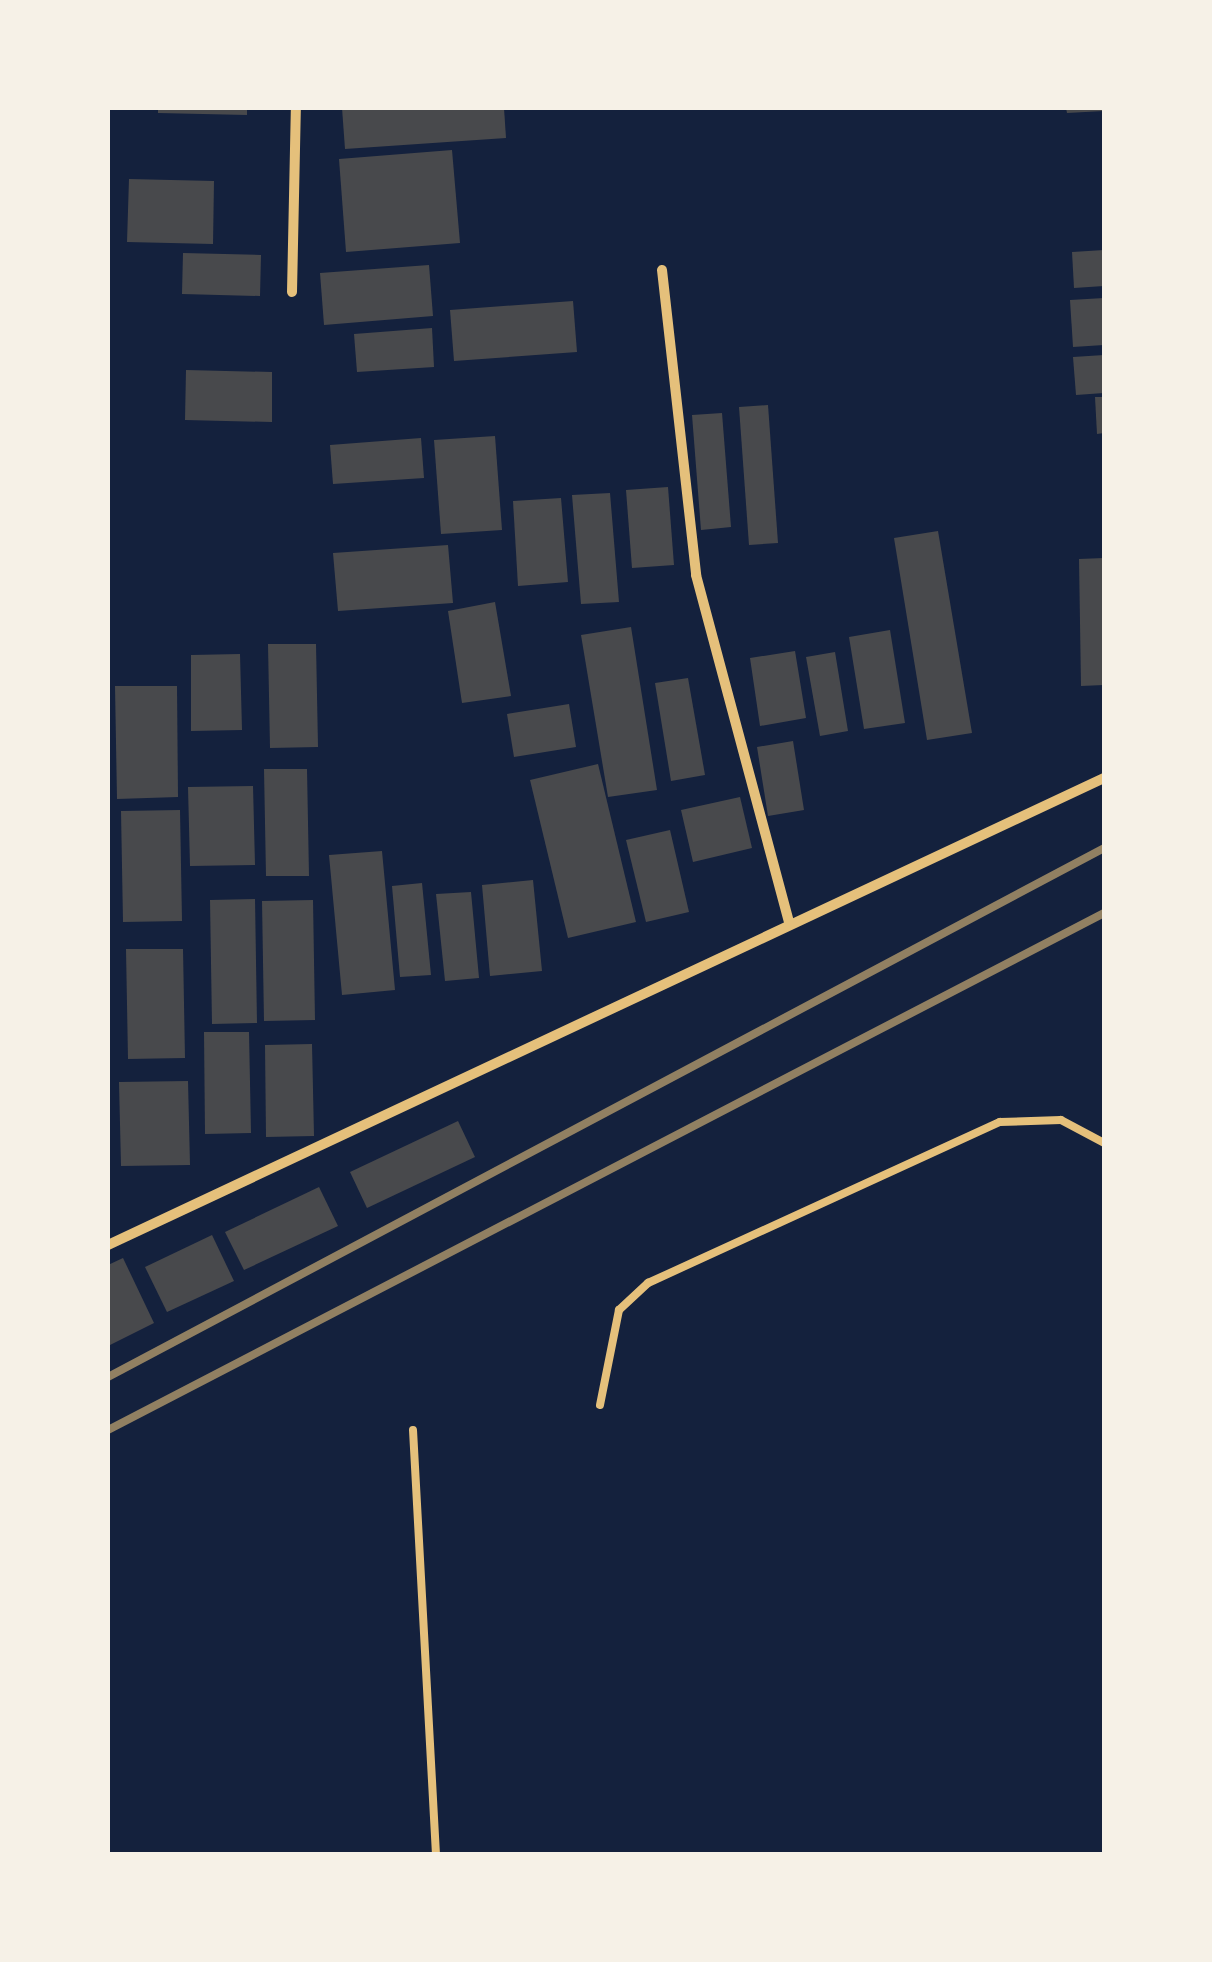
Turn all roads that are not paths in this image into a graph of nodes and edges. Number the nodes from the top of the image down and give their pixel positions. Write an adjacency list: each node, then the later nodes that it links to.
1 (296, 108): 3 (street)
2 (662, 270): 5 (street)
3 (292, 292)
4 (1104, 778): 5 (street)
5 (790, 925): 7 (street)
6 (1104, 1143): 8 (lane)
7 (108, 1245)
8 (600, 1404)
9 (413, 1430): 10 (lane)
10 (436, 1854)

